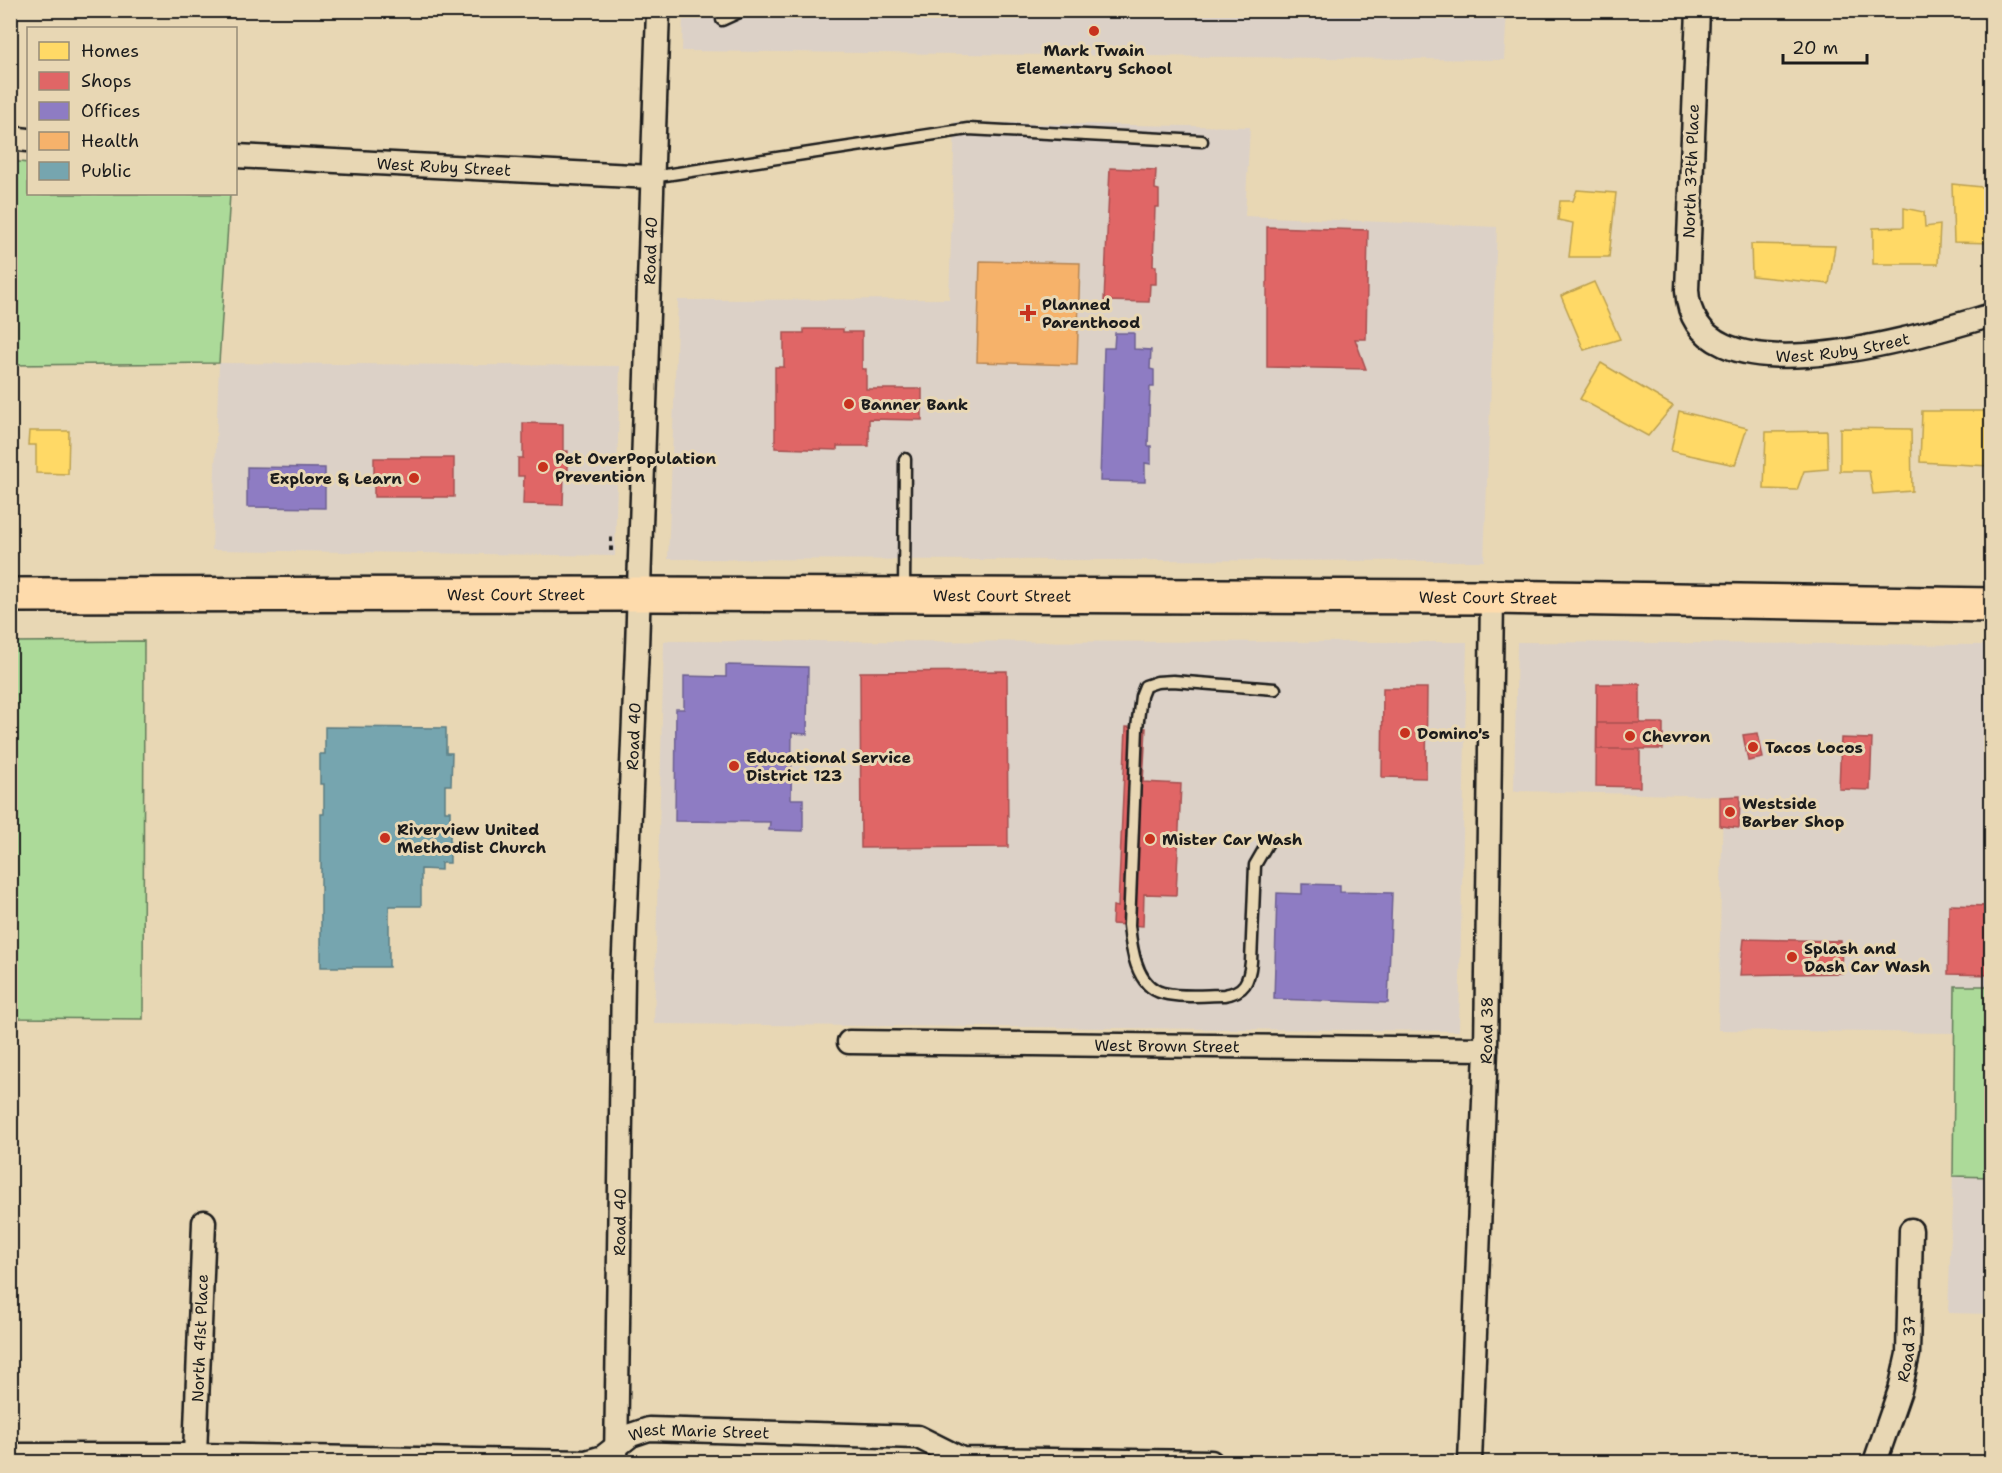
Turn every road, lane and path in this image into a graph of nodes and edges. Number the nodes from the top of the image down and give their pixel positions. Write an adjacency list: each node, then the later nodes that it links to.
1 (658, 10): 9 (street, Road 40)
2 (744, 10): 4 (lane)
3 (1698, 10): 11 (street, North 37th Place)
4 (722, 20)
5 (10, 138): 6 (street)
6 (27, 140)
7 (1202, 141): 9 (lane)
8 (237, 156): 9 (street, West Ruby Street)
9 (652, 177): 15 (street, Road 40)
10 (1992, 315): 11 (street, West Ruby Street)
11 (1700, 329)
12 (905, 459): 17 (lane)
13 (611, 535): 14 (path)
14 (610, 551)
15 (638, 594): 16 (main road, West Court Street); 17 (main road, West Court Street); 28 (street, Road 40)
16 (10, 595)
17 (904, 596): 18 (main road, West Court Street)
18 (1492, 597): 19 (main road, West Court Street); 23 (street, Road 38)
19 (1992, 605)
20 (1275, 689): 21 (lane)
21 (1270, 839)
22 (849, 1042): 23 (street, West Brown Street)
23 (1486, 1049): 30 (street, Road 38)
24 (204, 1221): 27 (street, North 41st Place)
25 (1911, 1230): 31 (street, Road 37)
26 (10, 1455): 27 (street, West Marie Street)
27 (195, 1455): 28 (street, West Marie Street)
28 (616, 1455): 29 (street, West Marie Street)
29 (1211, 1462)
30 (1470, 1462)
31 (1875, 1462)

